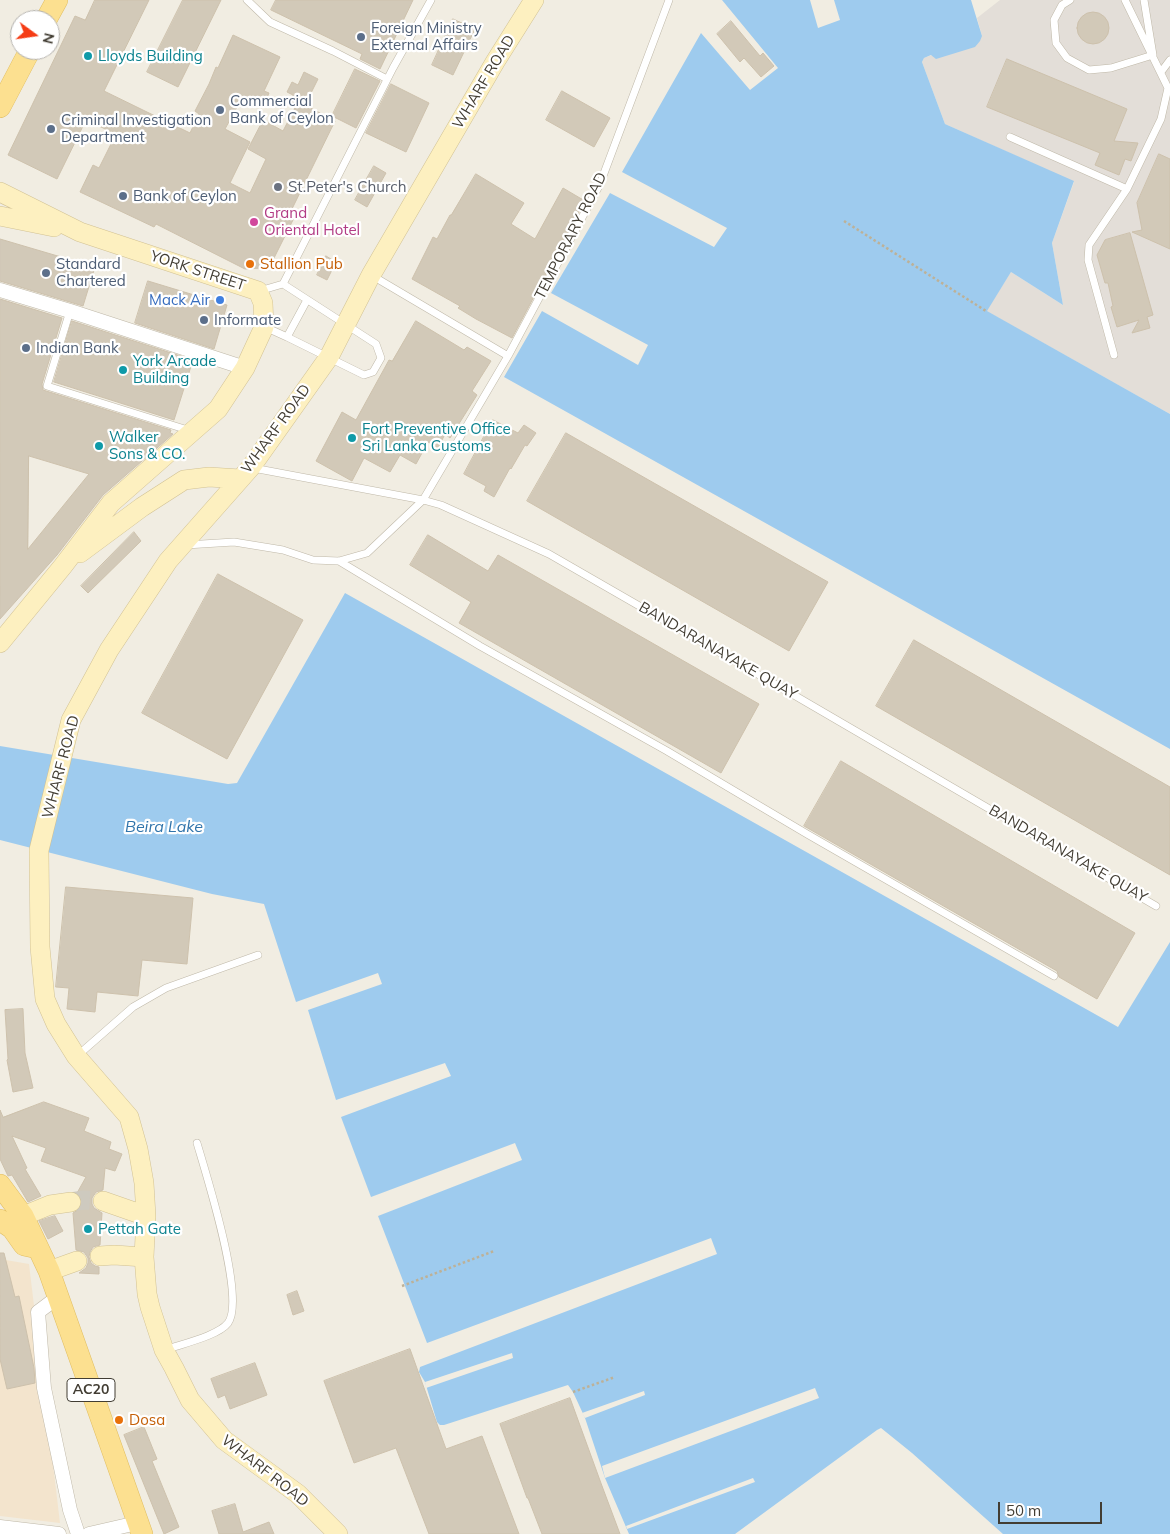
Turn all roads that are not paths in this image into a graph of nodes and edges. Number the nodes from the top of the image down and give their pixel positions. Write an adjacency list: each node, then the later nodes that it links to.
1 (247, 0): 12 (lane)
2 (431, 0): 12 (lane)
3 (534, 0): 19 (main road, WHARF ROAD)
4 (669, 0): 29 (lane, TEMPORARY ROAD)
5 (1070, 0): 8 (lane)
6 (1125, 0): 8 (lane)
7 (1144, 0): 8 (lane)
8 (1153, 55): 11 (lane)
9 (25, 60): 13 (main road)
10 (1170, 60): 11 (lane)
11 (1161, 72): 15 (lane)
12 (388, 80): 20 (lane)
13 (0, 107)
14 (1010, 136): 15 (lane)
15 (1127, 189): 28 (lane)
16 (0, 192): 18 (main road, YORK STREET)
17 (0, 216): 18 (main road, YORK STREET)
18 (80, 232): 22 (main road, YORK STREET)
19 (371, 275): 25 (main road, WHARF ROAD); 29 (lane)
20 (282, 284): 22 (lane); 23 (lane)
21 (0, 290): 24 (street)
22 (258, 291): 26 (main road)
23 (307, 300): 25 (lane); 27 (lane)
24 (70, 311): 31 (street); 32 (lane)
25 (345, 324): 30 (main road, WHARF ROAD); 30 (lane)
26 (264, 327): 27 (lane); 31 (main road)
27 (287, 336): 30 (lane)
28 (1114, 355)
29 (508, 356): 34 (lane, TEMPORARY ROAD)
30 (329, 357): 33 (main road, WHARF ROAD)
31 (245, 368): 32 (main road)
32 (192, 431): 37 (main road)
33 (245, 473): 34 (lane, BANDARANAYAKE QUAY); 35 (main road, WHARF ROAD); 37 (main road)
34 (423, 500): 36 (lane, TEMPORARY ROAD); 39 (lane, BANDARANAYAKE QUAY)
35 (182, 545): 36 (lane); 42 (main road, WHARF ROAD)
36 (339, 561): 41 (lane)
37 (63, 566): 38 (main road)
38 (0, 643)
39 (1156, 906)
40 (258, 955): 42 (lane)
41 (1054, 976)
42 (76, 1056): 48 (main road, WHARF ROAD)
43 (197, 1143): 56 (lane)
44 (0, 1185): 47 (main road, AC20)
45 (103, 1201): 48 (main road)
46 (72, 1202): 47 (main road)
47 (23, 1216): 50 (main road, AC20)
48 (146, 1216): 52 (main road, WHARF ROAD)
49 (0, 1220): 50 (main road)
50 (38, 1248): 54 (main road, AC20)
51 (100, 1256): 52 (main road)
52 (144, 1257): 56 (main road, WHARF ROAD)
53 (77, 1261): 54 (main road)
54 (49, 1271): 55 (main road, AC20)
55 (58, 1296): 58 (main road, AC20); 60 (street)
56 (164, 1350): 62 (main road, WHARF ROAD)
57 (0, 1527): 59 (street)
58 (140, 1529): 61 (street)
59 (59, 1534)
60 (78, 1534)
61 (89, 1534)
62 (338, 1534)

